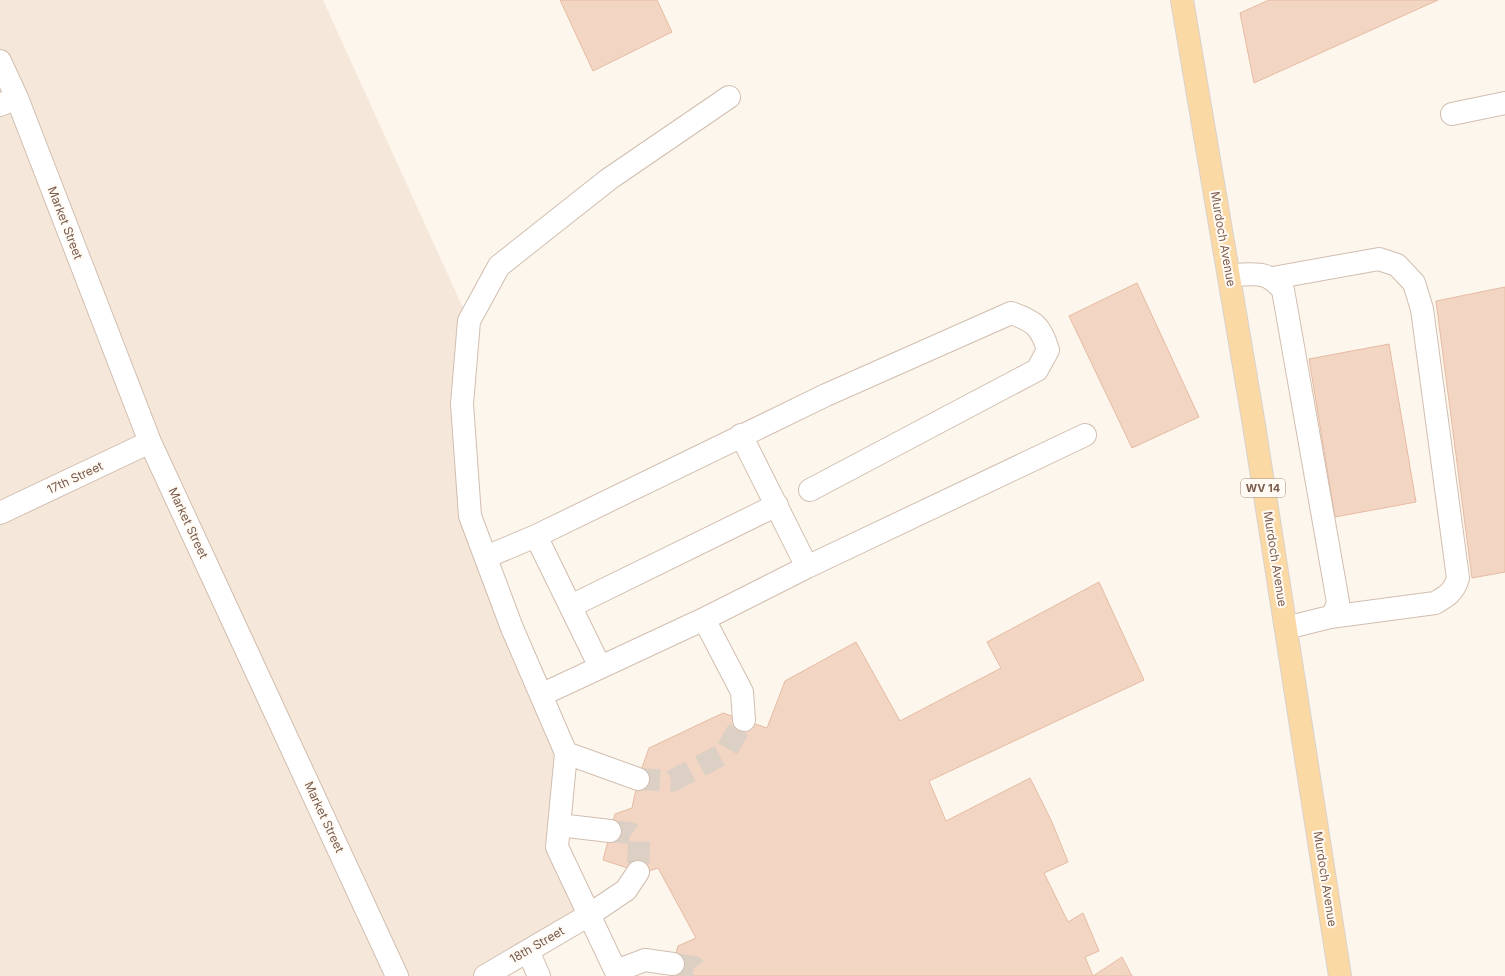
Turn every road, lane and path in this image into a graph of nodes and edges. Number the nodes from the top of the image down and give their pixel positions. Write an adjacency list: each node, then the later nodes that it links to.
1 (1182, 0): 7 (main road, Murdoch Avenue / WV 14)
2 (0, 61): 4 (street, Market Street)
3 (729, 98): 16 (street)
4 (8, 102): 11 (street, Market Street)
5 (1505, 103): 6 (street)
6 (1452, 114)
7 (1230, 275): 8 (street); 21 (main road, Murdoch Avenue / WV 14)
8 (1274, 278): 19 (street); 19 (street)
9 (1085, 434): 17 (street)
10 (741, 435): 12 (street); 13 (street); 15 (street)
11 (150, 442): 14 (street, 17th Street); 34 (street, Market Street)
12 (810, 490)
13 (777, 505): 17 (street); 18 (street)
14 (0, 513)
15 (536, 536): 16 (street); 18 (street)
16 (486, 557): 23 (street)
17 (807, 567): 20 (street)
18 (571, 606): 22 (street)
19 (1330, 617): 21 (street)
20 (704, 619): 22 (street); 24 (street)
21 (1286, 628): 37 (main road, Murdoch Avenue / WV 14)
22 (600, 667): 23 (street)
23 (541, 695): 25 (street)
24 (744, 720)
25 (566, 753): 26 (street); 27 (street)
26 (638, 779)
27 (559, 825): 28 (street); 30 (street)
28 (610, 831)
29 (638, 872): 30 (street, 18th Street)
30 (589, 915): 31 (street, 18th Street); 33 (street)
31 (528, 951): 35 (street, 18th Street); 36 (street)
32 (673, 964): 33 (street)
33 (617, 974)
34 (397, 976)
35 (485, 976)
36 (539, 976)
37 (1340, 976)

